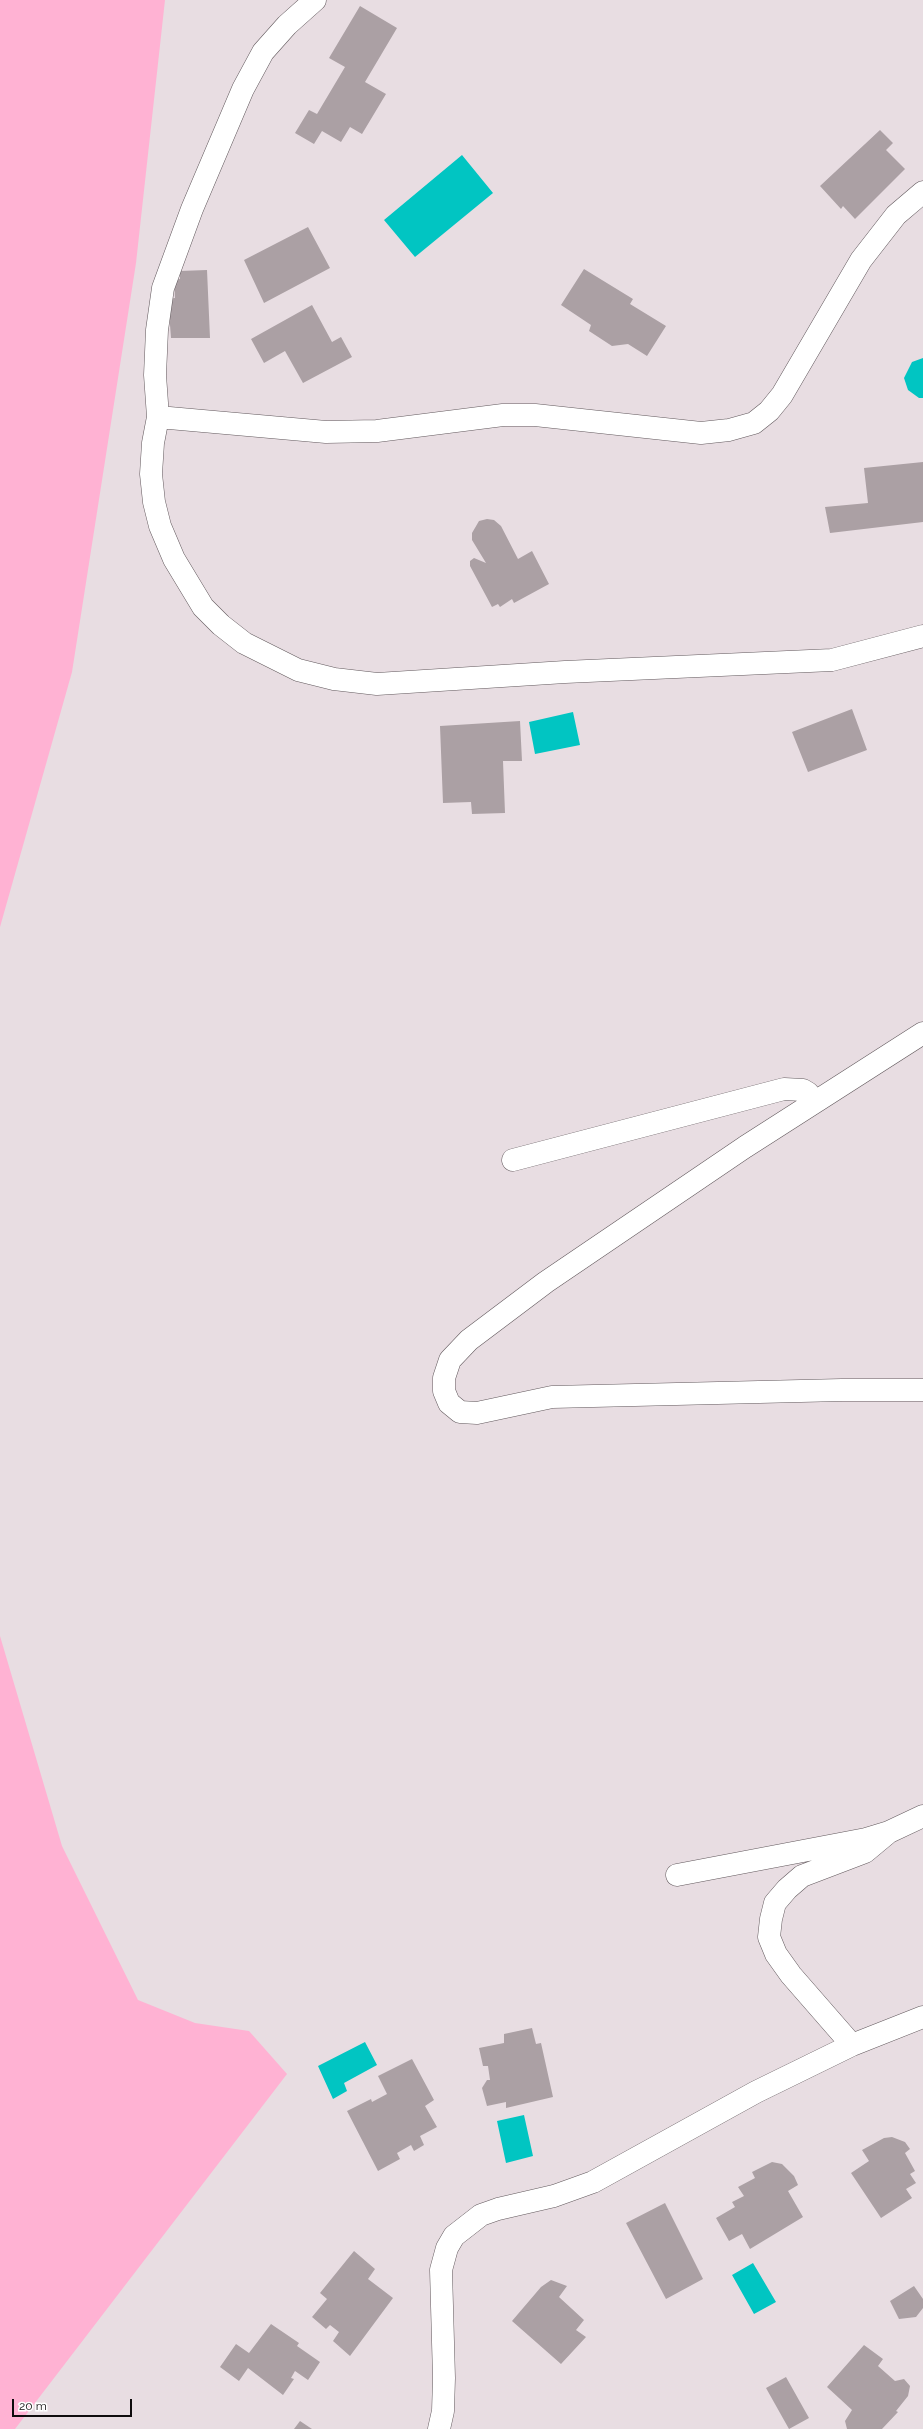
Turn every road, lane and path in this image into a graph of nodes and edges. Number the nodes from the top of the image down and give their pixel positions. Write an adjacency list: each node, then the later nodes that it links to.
1 (315, 0): 3 (lane)
2 (923, 192): 3 (lane)
3 (158, 417): 4 (lane)
4 (923, 636)
5 (923, 1033): 6 (lane)
6 (815, 1102): 7 (lane); 8 (lane)
7 (513, 1160)
8 (923, 1390)
9 (923, 1816): 10 (lane)
10 (889, 1832): 11 (lane); 13 (lane)
11 (677, 1875)
12 (923, 2017): 13 (lane)
13 (852, 2045): 14 (lane)
14 (439, 2429)

